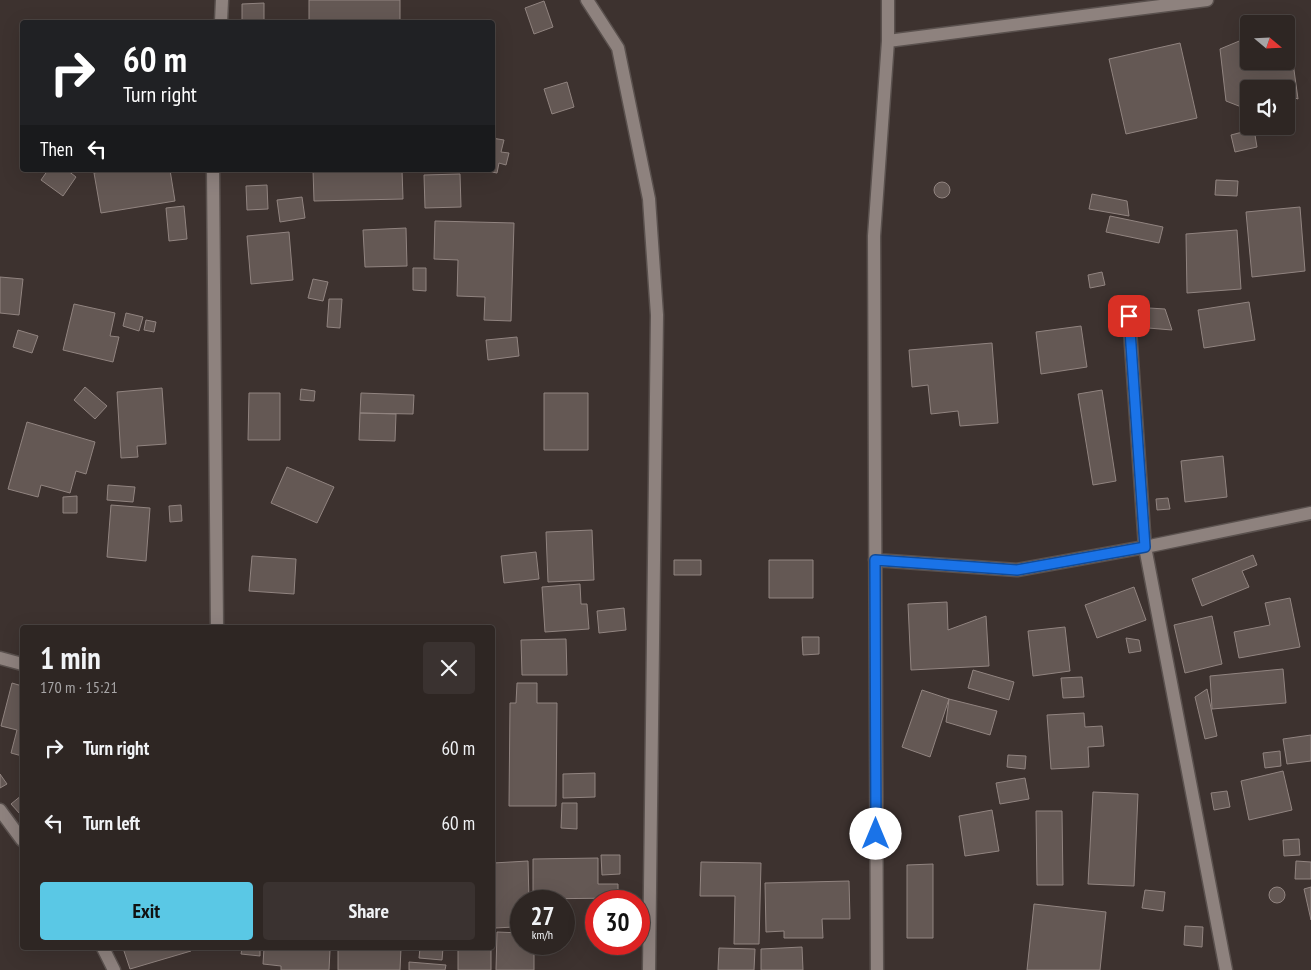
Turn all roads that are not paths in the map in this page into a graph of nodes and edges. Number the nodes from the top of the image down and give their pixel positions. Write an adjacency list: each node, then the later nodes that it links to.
1 (222, 0): 5 (street)
2 (587, 0): 19 (street)
3 (888, 0): 6 (street)
4 (1207, 0): 6 (street)
5 (221, 20)
6 (888, 42): 11 (street)
7 (214, 172): 12 (street)
8 (1129, 316): 10 (street)
9 (1311, 513): 10 (street)
10 (1145, 547): 11 (street); 21 (street)
11 (875, 560): 20 (street)
12 (217, 625)
13 (0, 658): 14 (street)
14 (20, 663)
15 (0, 810): 16 (street)
16 (20, 837)
17 (104, 950): 18 (street)
18 (114, 970)
19 (649, 970)
20 (877, 970)
21 (1226, 970)

